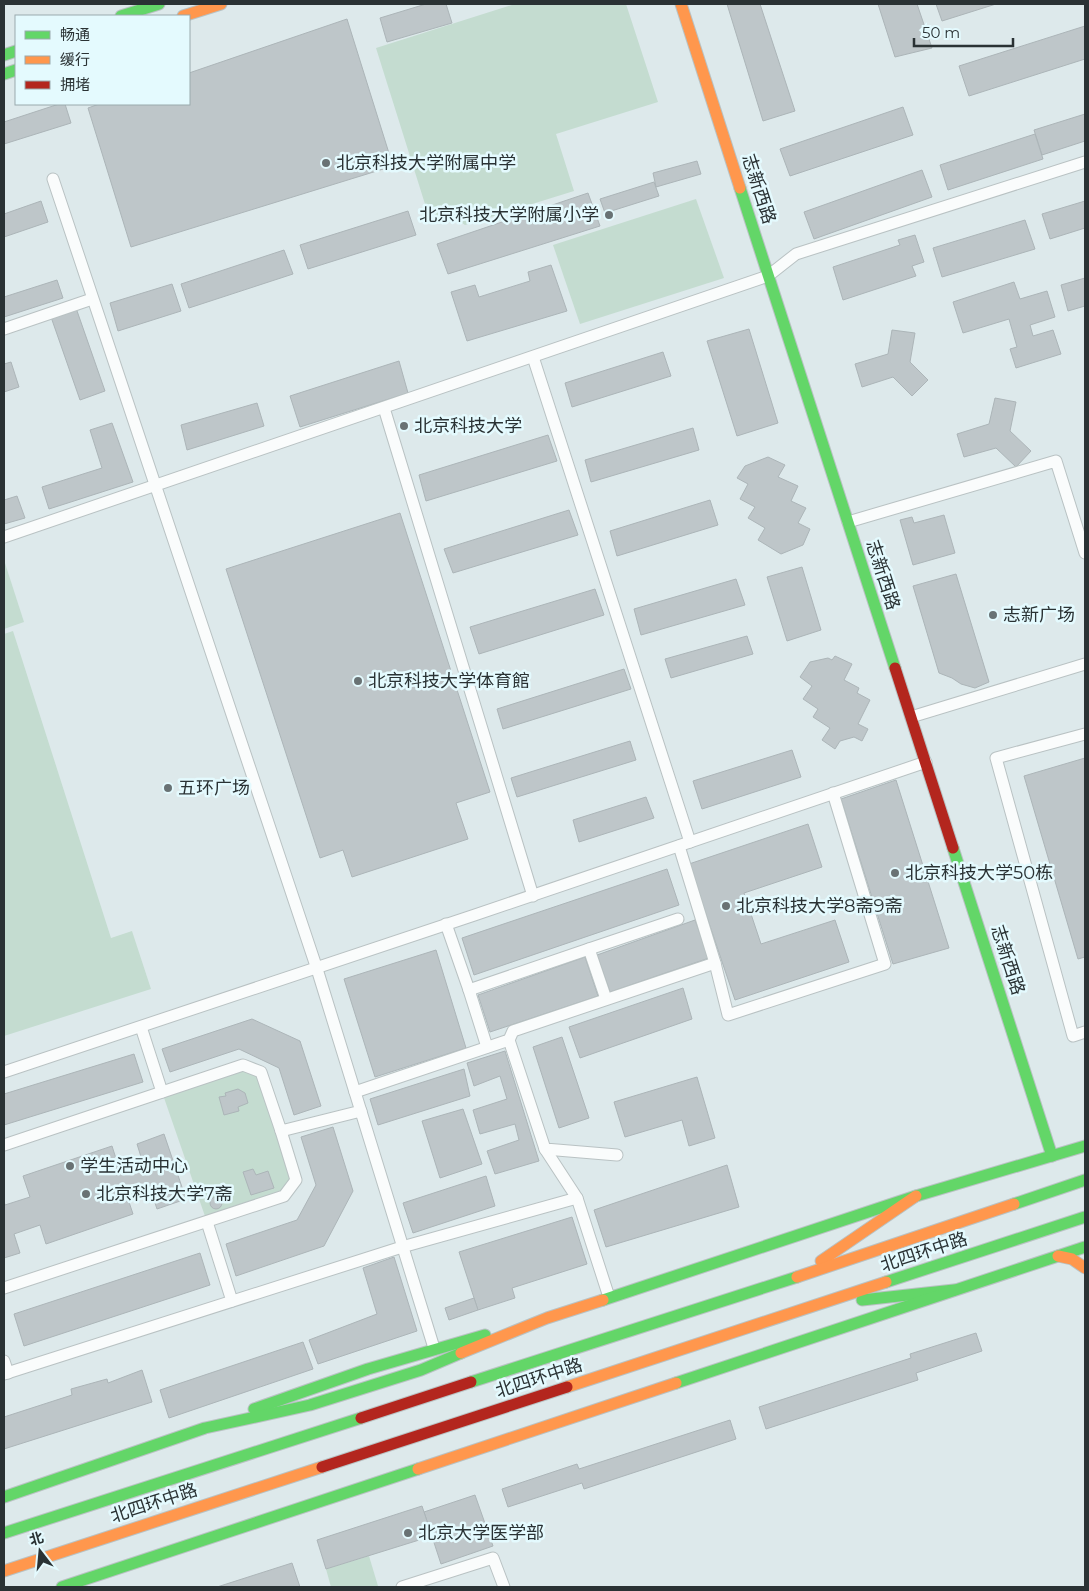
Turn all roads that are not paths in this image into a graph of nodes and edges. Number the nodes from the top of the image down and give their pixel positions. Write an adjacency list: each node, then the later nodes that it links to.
1 (159, 4): 4 (main road)
2 (221, 4): 5 (main road)
3 (681, 4): 8 (main road, 志新西路)
4 (124, 15)
5 (185, 15)
6 (1085, 162): 8 (street)
7 (53, 179): 9 (street)
8 (768, 276): 11 (street); 14 (main road, 志新西路)
9 (92, 298): 10 (street); 13 (street)
10 (4, 329)
11 (532, 357): 12 (street); 22 (street)
12 (384, 408): 13 (street); 24 (street)
13 (156, 486): 15 (street); 29 (street)
14 (848, 522): 16 (street); 18 (main road, 志新西路)
15 (4, 537)
16 (1085, 553)
17 (1085, 664): 18 (street)
18 (911, 717): 20 (main road, 志新西路)
19 (1085, 734): 33 (street)
20 (926, 762): 21 (street); 45 (main road, 志新西路)
21 (833, 793): 22 (street); 28 (street)
22 (690, 842): 23 (street)
23 (679, 846): 24 (street); 28 (street)
24 (533, 896): 26 (street)
25 (678, 918): 27 (street)
26 (446, 924): 29 (street); 30 (street)
27 (589, 949): 30 (street); 31 (street)
28 (715, 963): 31 (street)
29 (317, 969): 32 (street); 38 (street)
30 (469, 990): 35 (street)
31 (606, 999): 34 (street)
32 (141, 1027): 36 (street); 37 (street)
33 (1085, 1032)
34 (509, 1040): 35 (street); 43 (street)
35 (487, 1047): 38 (street)
36 (4, 1072)
37 (162, 1092): 40 (street); 41 (street)
38 (355, 1092): 39 (street)
39 (361, 1111): 40 (street); 51 (street)
40 (281, 1131): 50 (street)
41 (4, 1145)
42 (1085, 1146): 45 (main road)
43 (545, 1149): 44 (street); 48 (street)
44 (617, 1155)
45 (1052, 1156): 47 (main road)
46 (1085, 1180): 55 (main road, 北四环中路)
47 (916, 1196): 55 (main road); 58 (main road)
48 (577, 1198): 51 (street); 58 (street)
49 (1085, 1217): 60 (main road, 北四环中路)
50 (207, 1222): 56 (street); 59 (street)
51 (402, 1247): 59 (street); 62 (street)
52 (1085, 1247): 53 (main road)
53 (1058, 1256): 54 (main road); 57 (main road)
54 (1085, 1268)
55 (802, 1274): 67 (main road, 北四环中路)
56 (4, 1288)
57 (954, 1290): 60 (main road); 69 (main road)
58 (609, 1298): 61 (main road)
59 (232, 1301): 64 (street)
60 (817, 1305): 68 (main road, 北四环中路)
61 (547, 1318): 62 (main road); 65 (main road)
62 (434, 1348): 65 (main road)
63 (4, 1360): 64 (street)
64 (6, 1374)
65 (205, 1428): 66 (main road)
66 (4, 1497)
67 (4, 1533)
68 (6, 1571)
69 (62, 1587)
70 (402, 1587): 71 (street)
71 (504, 1587)

